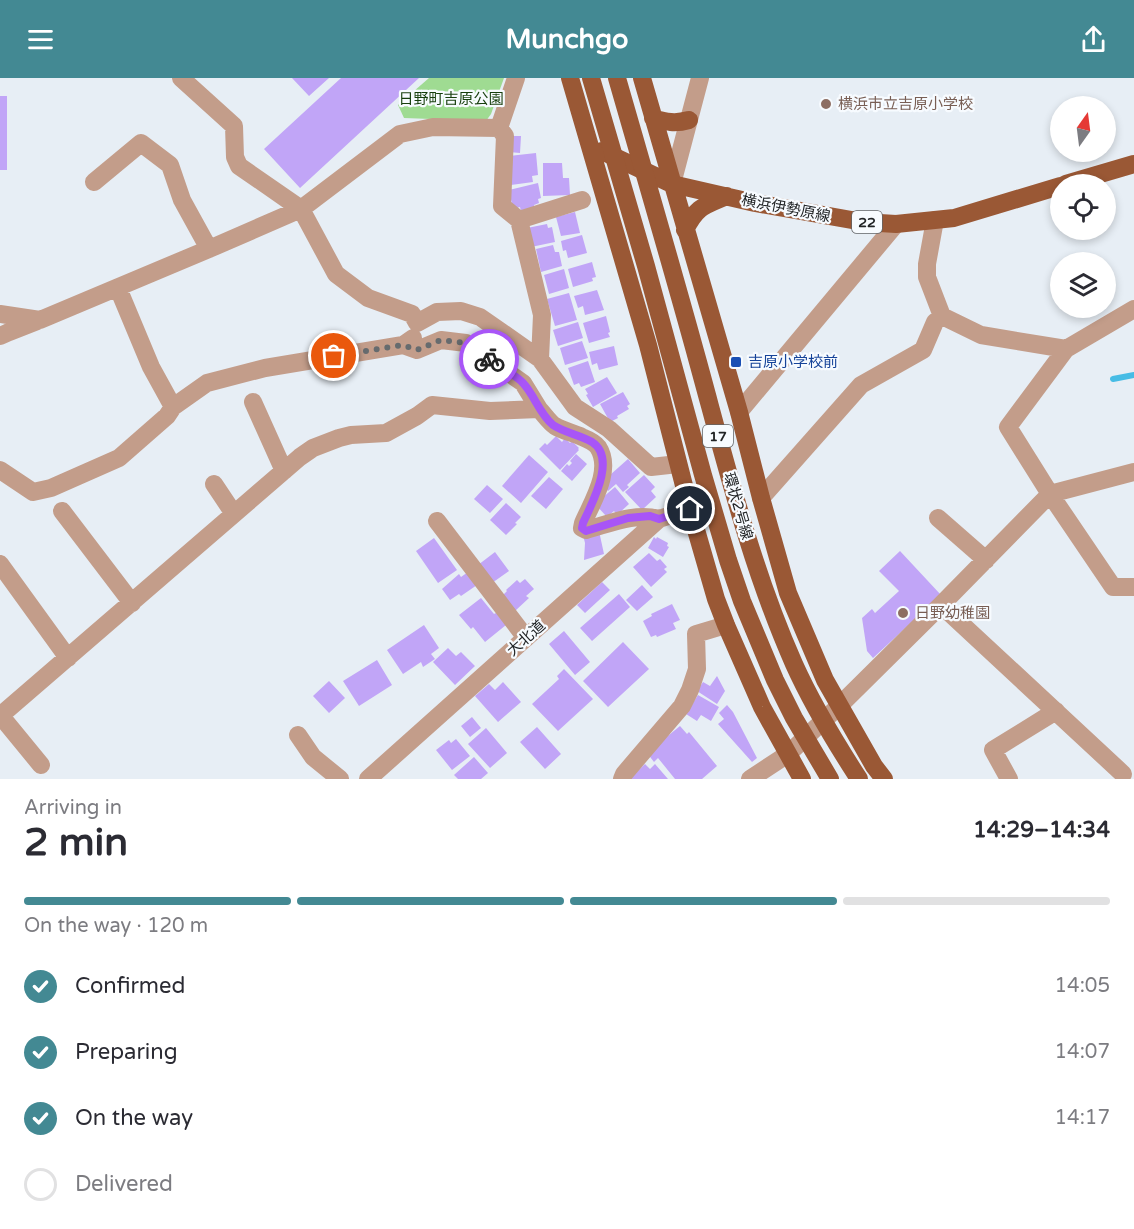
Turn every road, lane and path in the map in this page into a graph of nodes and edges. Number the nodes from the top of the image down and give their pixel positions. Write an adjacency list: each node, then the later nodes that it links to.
1 (181, 78): 19 (street)
2 (516, 78): 10 (street)
3 (570, 78): 11 (main road)
4 (591, 78): 72 (main road, 環状2号線 / 17, bridge)
5 (617, 78): 73 (main road, 環状2号線 / 17, bridge)
6 (642, 78): 8 (main road)
7 (700, 78): 9 (street)
8 (653, 118): 9 (main road); 15 (main road)
9 (689, 120): 15 (street)
10 (499, 128): 19 (street); 20 (street)
11 (590, 145): 15 (main road, 横浜伊勢原線 / 22); 39 (main road)
12 (1134, 164): 13 (main road)
13 (1100, 174)
14 (94, 182): 24 (street)
15 (672, 184): 17 (main road, 横浜伊勢原線 / 22); 23 (main road)
16 (1050, 189): 21 (main road, 横浜伊勢原線 / 22)
17 (727, 196): 22 (main road, 横浜伊勢原線 / 22); 23 (main road)
18 (582, 200): 20 (street)
19 (301, 209): 24 (street); 30 (street)
20 (519, 220): 34 (street)
21 (935, 220): 22 (main road, 横浜伊勢原線 / 22); 28 (street)
22 (896, 224): 38 (street)
23 (685, 230): 38 (main road)
24 (209, 249): 25 (street)
25 (118, 288): 29 (street); 36 (street)
26 (1134, 309): 33 (street)
27 (0, 314): 29 (street)
28 (942, 316): 33 (street); 45 (street)
29 (40, 320): 31 (street)
30 (419, 328): 32 (street); 34 (street)
31 (0, 336)
32 (403, 345): 36 (street); 37 (street)
33 (1066, 349): 44 (street)
34 (540, 359): 39 (street)
35 (253, 402): 41 (street)
36 (173, 407): 40 (street)
37 (539, 409): 41 (street); 50 (street)
38 (738, 412): 45 (main road)
39 (678, 464): 46 (main road)
40 (0, 470)
41 (284, 471): 48 (street)
42 (1134, 472): 44 (street)
43 (214, 484): 48 (street)
44 (1050, 494): 52 (street); 54 (street)
45 (761, 498): 60 (main road)
46 (690, 509): 50 (street, 大北道); 57 (main road)
47 (62, 511): 55 (street)
48 (234, 514): 55 (street)
49 (938, 518): 52 (street)
50 (659, 519): 58 (street, 大北道)
51 (437, 521): 58 (street)
52 (986, 560): 56 (street)
53 (0, 564): 59 (street)
54 (1134, 587)
55 (132, 603): 59 (street)
56 (942, 605): 60 (street); 61 (street)
57 (726, 625): 64 (main road); 69 (street)
58 (526, 638): 68 (street, 大北道)
59 (68, 658): 62 (street)
60 (839, 706): 64 (street); 74 (main road)
61 (1056, 711): 66 (street); 75 (street)
62 (0, 716): 65 (street)
63 (298, 735): 67 (street)
64 (788, 754): 70 (street); 71 (main road)
65 (41, 765)
66 (1123, 774)
67 (340, 779)
68 (368, 779)
69 (622, 779)
70 (750, 779)
71 (802, 779)
72 (830, 779)
73 (859, 779)
74 (884, 779)
75 (1010, 779)

